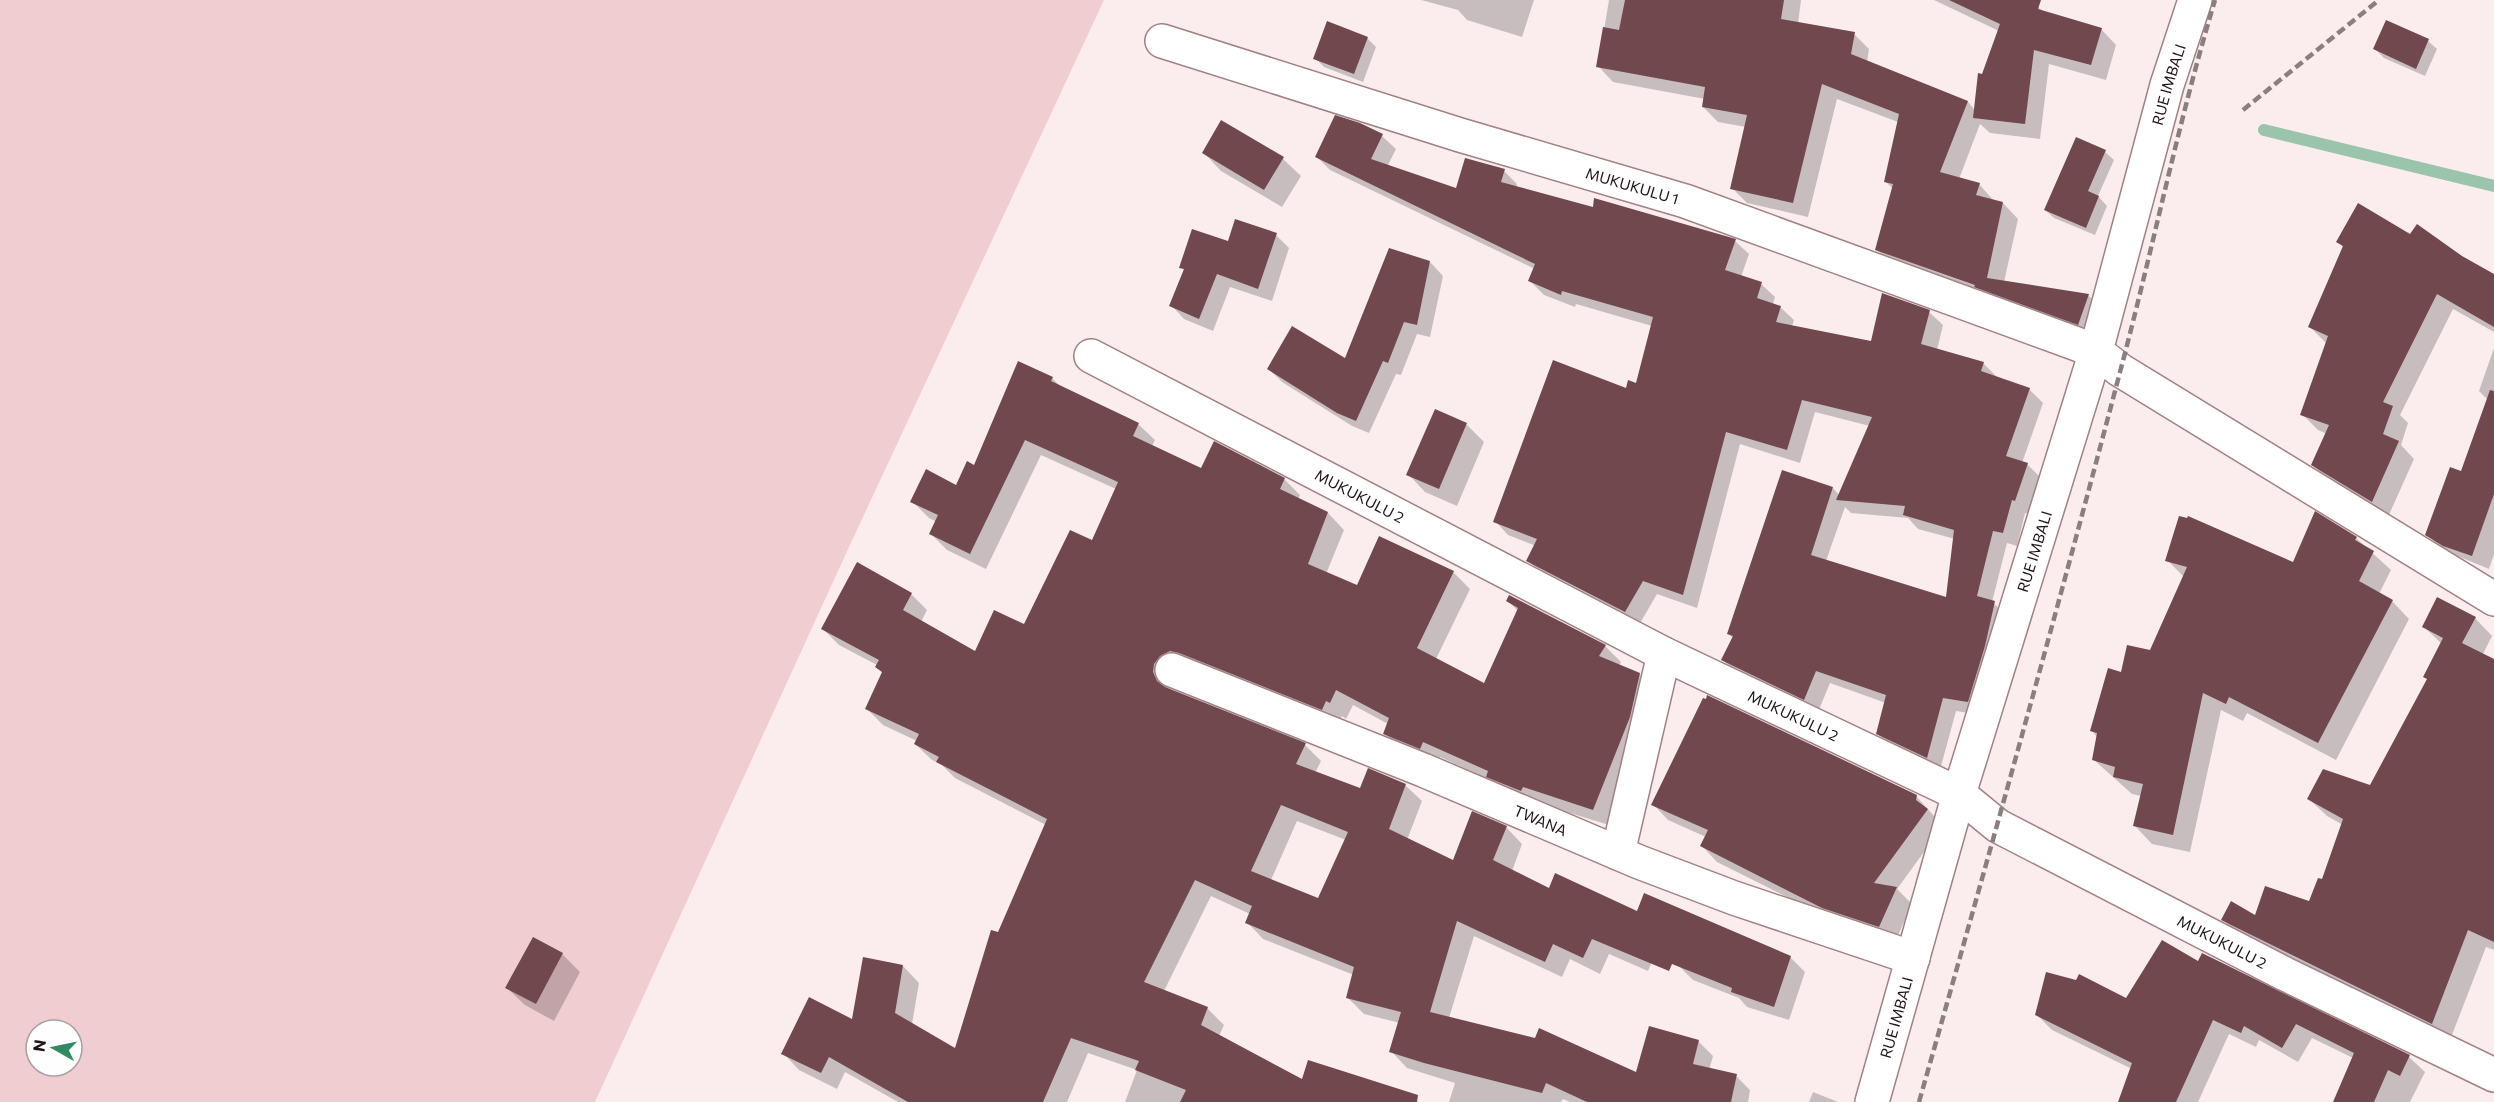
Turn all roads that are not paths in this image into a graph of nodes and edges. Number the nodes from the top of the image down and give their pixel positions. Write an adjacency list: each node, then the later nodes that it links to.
1 (2195, 0): 3 (street, RUE IMBALI)
2 (1162, 41): 3 (street, MUKUKULU 1)
3 (2096, 351): 5 (street, MUKUKULU 1); 8 (street, RUE IMBALI)
4 (1091, 356): 6 (street, MUKUKULU 2)
5 (2494, 599)
6 (1664, 654): 8 (street, MUKUKULU 2); 9 (street)
7 (1172, 670): 9 (street, TWANA)
8 (1959, 794): 10 (street, RUE IMBALI); 11 (street, MUKUKULU 2)
9 (1618, 853): 10 (street, TWANA)
10 (1913, 958): 12 (street, RUE IMBALI)
11 (2494, 1075)
12 (1872, 1102)

